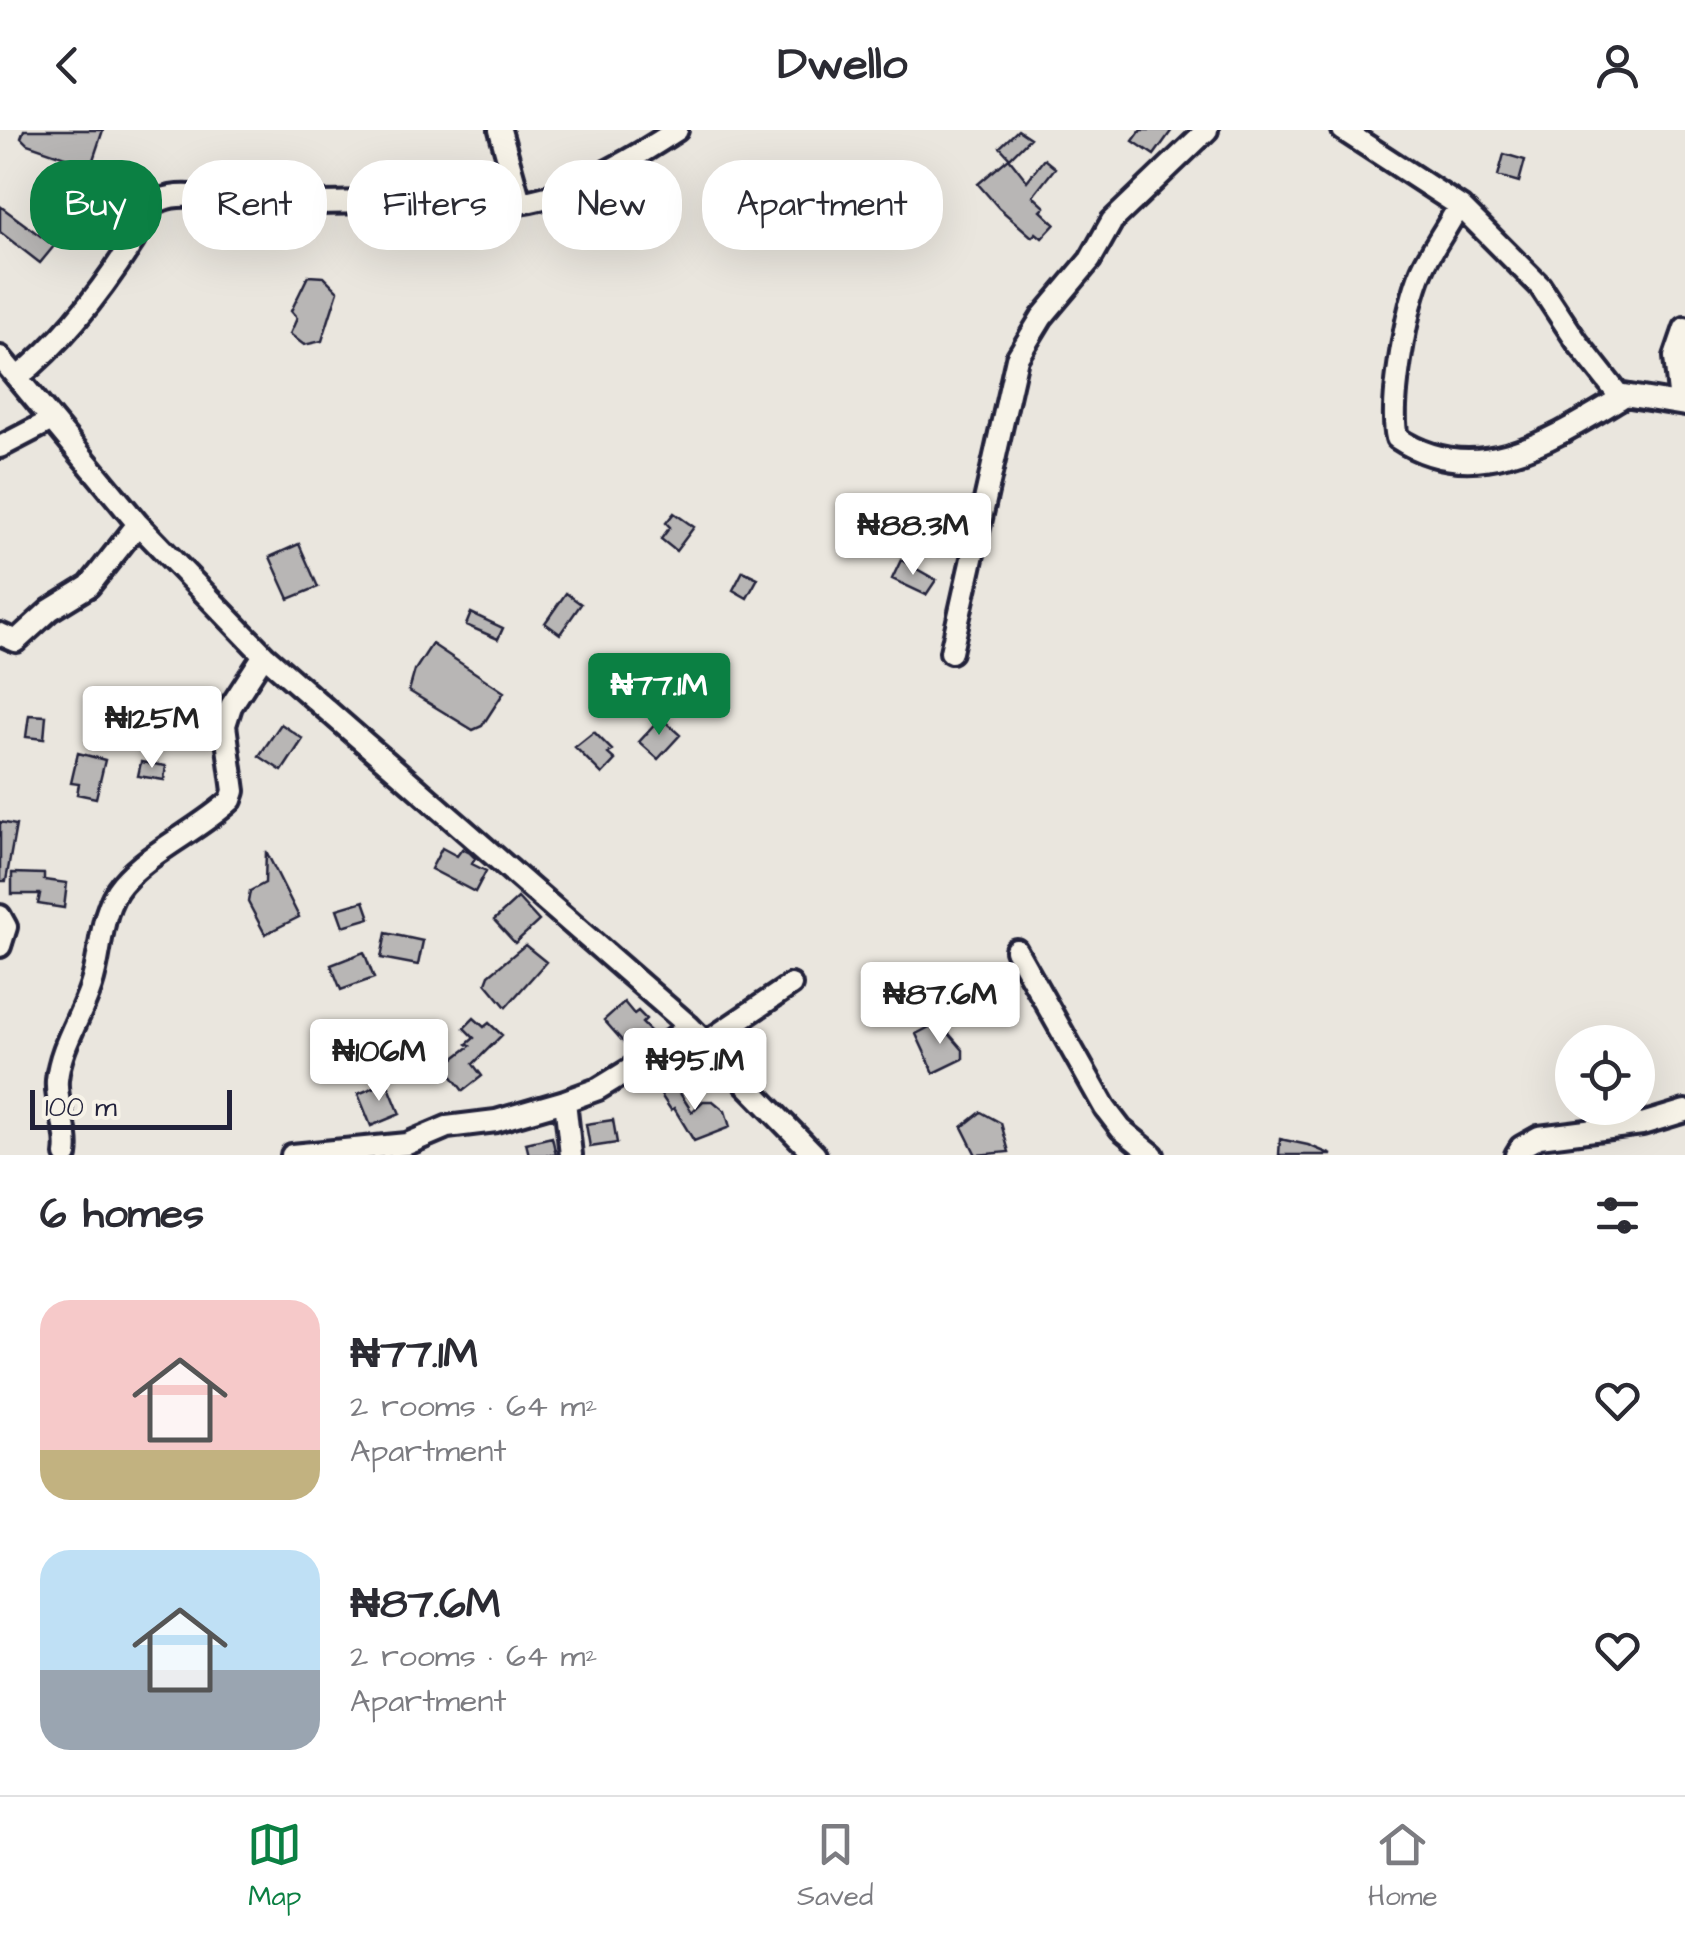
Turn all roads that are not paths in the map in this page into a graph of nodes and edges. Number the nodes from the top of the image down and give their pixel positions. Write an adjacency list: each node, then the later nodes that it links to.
1 (500, 130): 5 (street)
2 (677, 130): 7 (street)
3 (1207, 130): 18 (street)
4 (1343, 130): 12 (street)
5 (508, 160)
6 (347, 202): 11 (street)
7 (522, 202)
8 (1453, 216): 12 (street)
9 (1685, 328): 13 (street)
10 (0, 357): 11 (street)
11 (18, 376): 14 (street)
12 (1624, 396): 13 (street)
13 (1682, 404)
14 (50, 421): 15 (street); 16 (street)
15 (0, 448)
16 (138, 524): 17 (street); 19 (street)
17 (0, 634)
18 (951, 652)
19 (264, 655): 24 (street); 28 (street)
20 (0, 916): 21 (street)
21 (0, 946)
22 (1016, 950): 32 (street)
23 (791, 985): 25 (street)
24 (689, 1026): 25 (street); 26 (street)
25 (705, 1043): 31 (street)
26 (566, 1101): 29 (street); 30 (street)
27 (1685, 1111): 33 (street)
28 (66, 1155)
29 (292, 1155)
30 (571, 1155)
31 (815, 1155)
32 (1153, 1155)
33 (1516, 1155)

